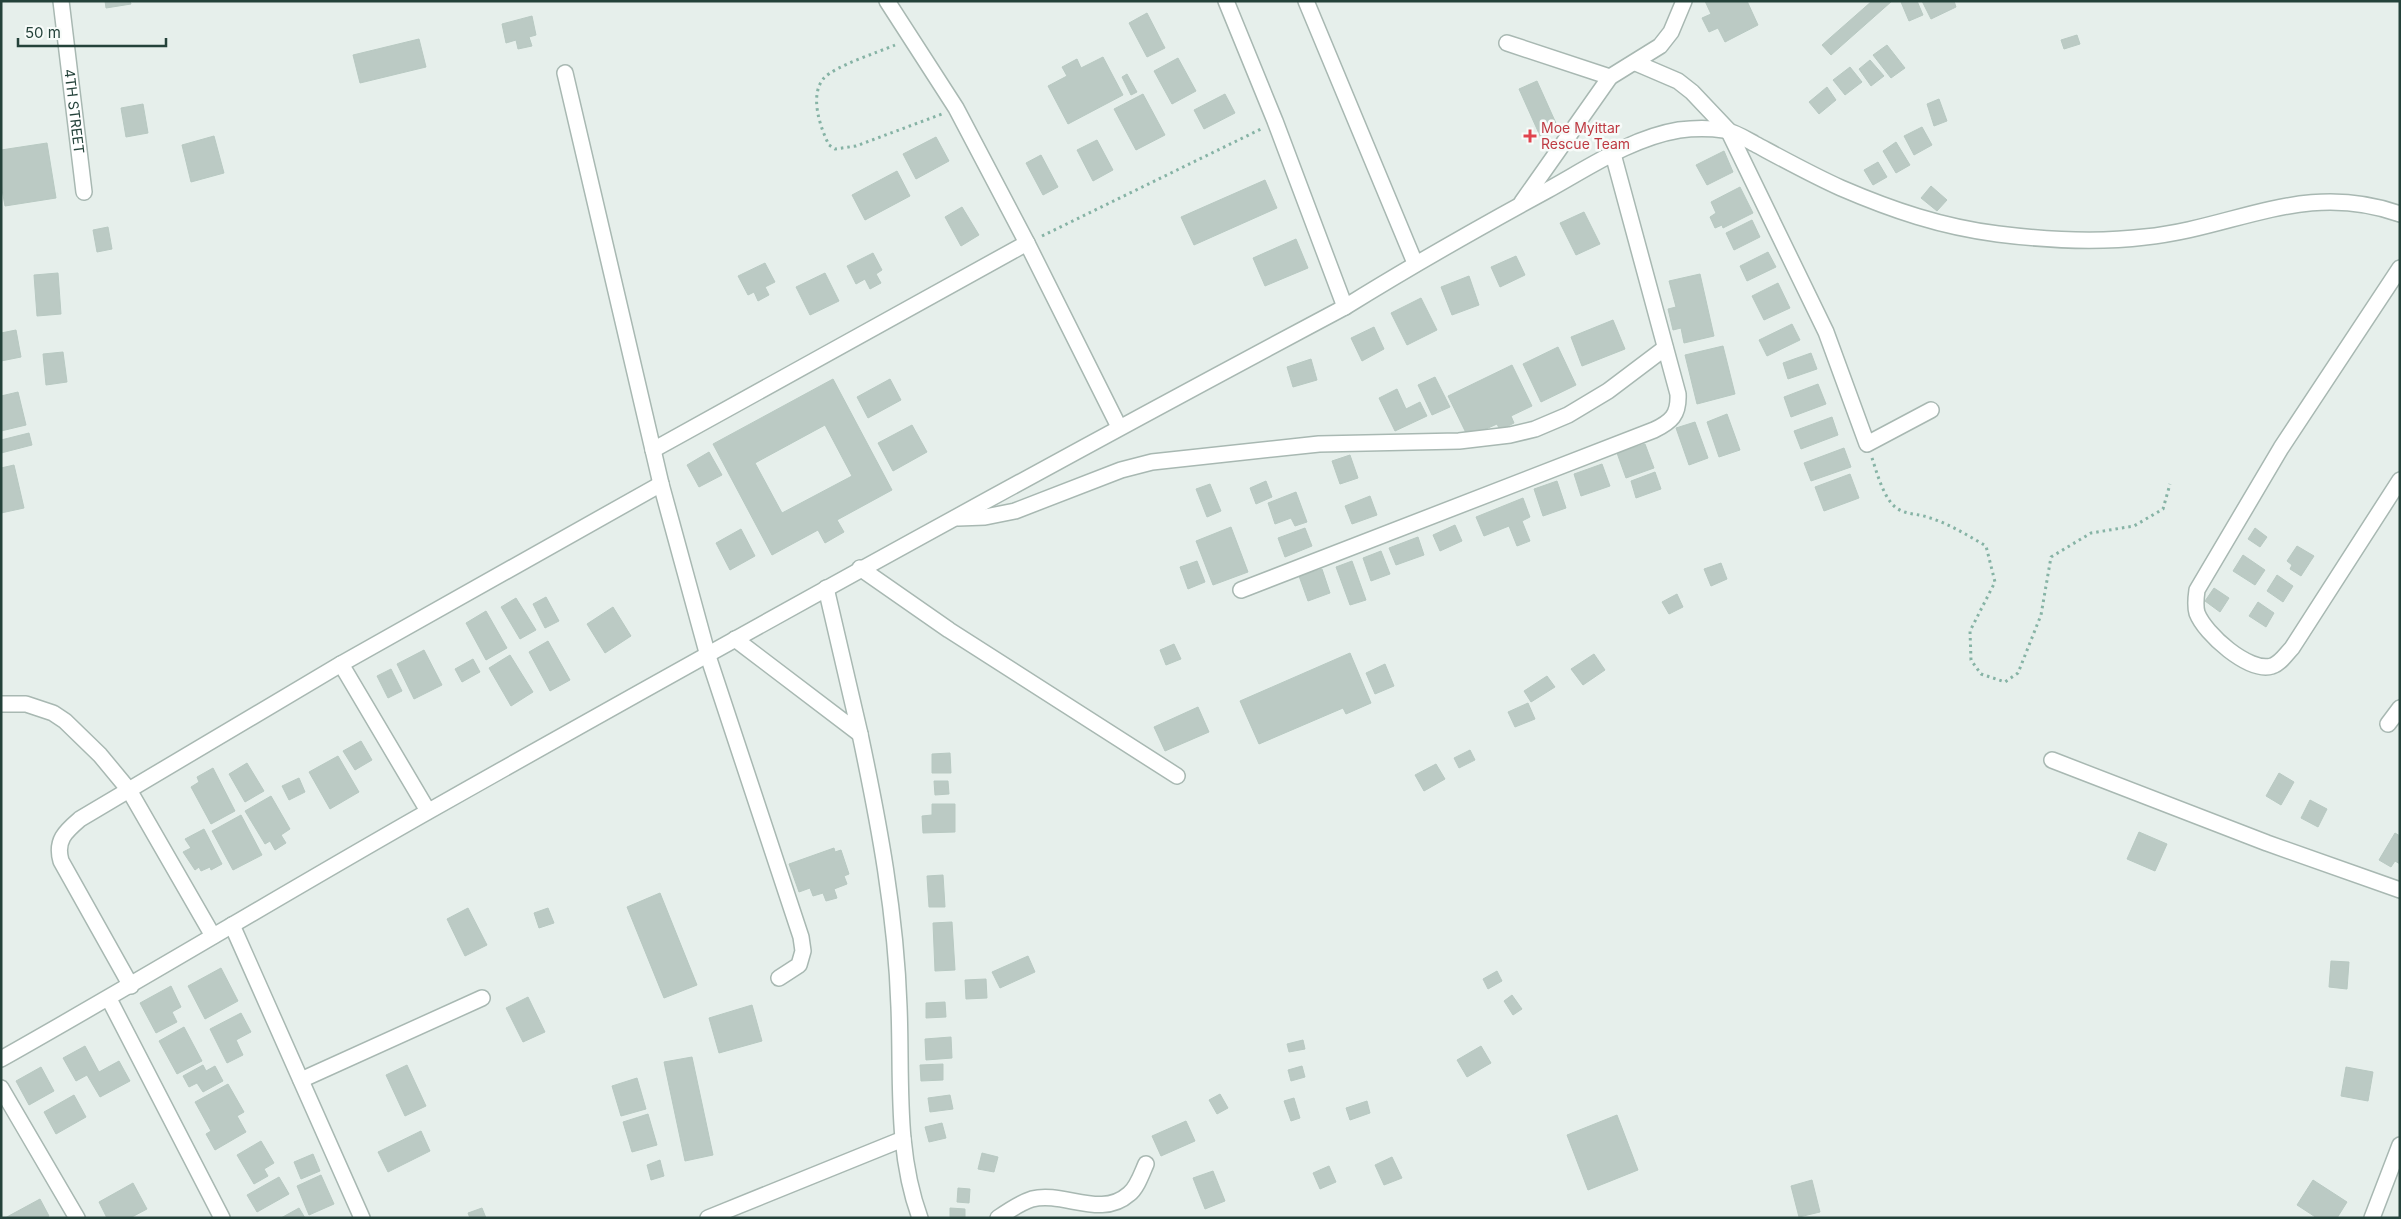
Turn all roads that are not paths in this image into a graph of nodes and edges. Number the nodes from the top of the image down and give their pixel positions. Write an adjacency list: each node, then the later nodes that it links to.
1 (61, 1): 12 (street, 4TH STREET)
2 (887, 1): 15 (street)
3 (1226, 1): 18 (street)
4 (1306, 1): 16 (street)
5 (1684, 1): 7 (street)
6 (1507, 43): 9 (street)
7 (1636, 63): 9 (street); 10 (street)
8 (566, 73): 22 (street)
9 (1610, 77): 13 (street)
10 (1728, 130): 11 (street); 14 (street); 20 (street)
11 (1613, 154): 13 (street); 19 (street)
12 (84, 192)
13 (1520, 205): 16 (street)
14 (2400, 214)
15 (1028, 243): 21 (street); 22 (street)
16 (1415, 264): 18 (street)
17 (2400, 268): 23 (street)
18 (1345, 307): 21 (street)
19 (1665, 348): 25 (street); 28 (street)
20 (1931, 410)
21 (1119, 427): 25 (street)
22 (654, 450): 24 (street)
23 (2400, 480)
24 (661, 484): 30 (street); 31 (street)
25 (954, 518): 26 (street)
26 (860, 568): 27 (street); 37 (street)
27 (826, 588): 29 (street); 35 (street)
28 (1241, 590)
29 (735, 639): 30 (street); 35 (street)
30 (708, 656): 39 (street); 43 (street)
31 (341, 664): 38 (street); 39 (street)
32 (1, 704): 38 (street)
33 (2400, 708): 34 (street)
34 (2388, 724)
35 (860, 734): 50 (street)
36 (2052, 760): 40 (street)
37 (1176, 776)
38 (129, 790): 42 (street); 44 (street)
39 (428, 811): 41 (street)
40 (2400, 890)
41 (232, 925): 42 (street); 48 (street)
42 (213, 936): 44 (street)
43 (779, 978)
44 (131, 986): 46 (street)
45 (482, 998): 48 (street)
46 (109, 999): 47 (street); 55 (street)
47 (1, 1059)
48 (301, 1080): 53 (street)
49 (1, 1088): 54 (street)
50 (903, 1139): 56 (street); 57 (street)
51 (2400, 1145): 59 (street)
52 (1146, 1164): 58 (street)
53 (363, 1217)
54 (76, 1218)
55 (222, 1218)
56 (708, 1218)
57 (920, 1218)
58 (998, 1218)
59 (2372, 1218)

